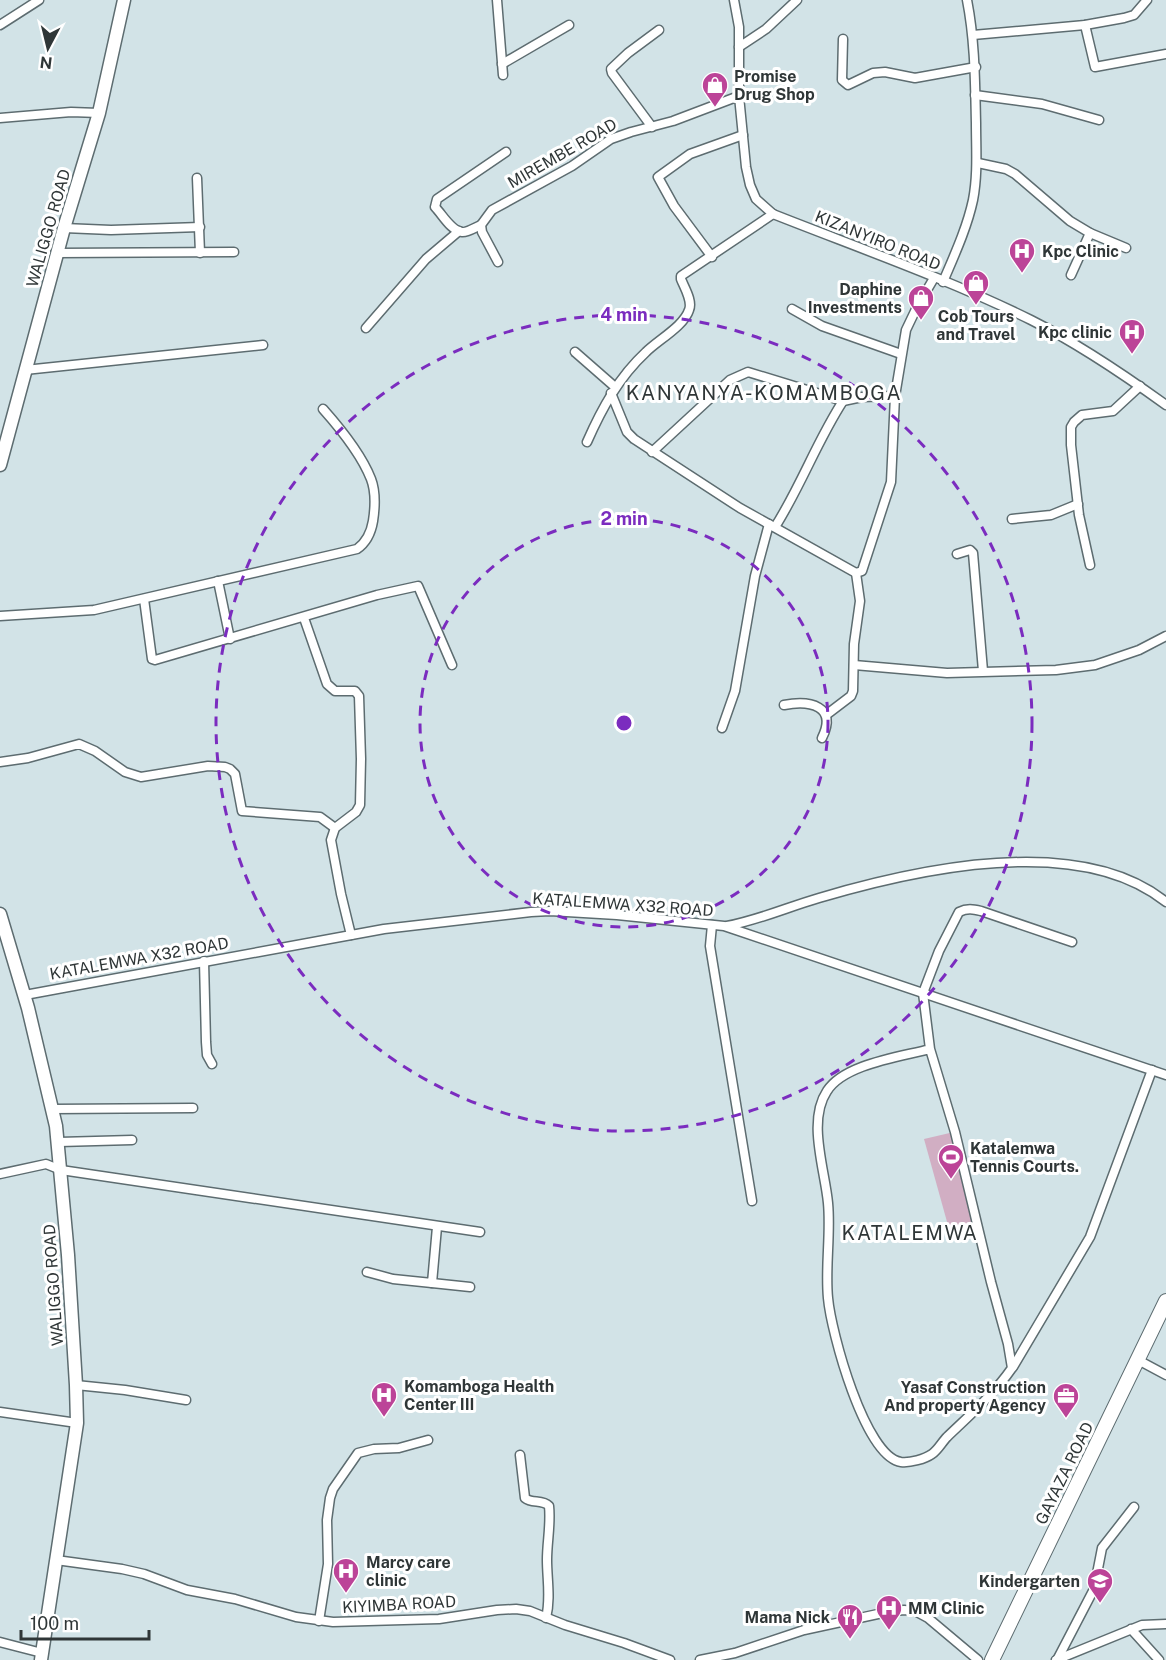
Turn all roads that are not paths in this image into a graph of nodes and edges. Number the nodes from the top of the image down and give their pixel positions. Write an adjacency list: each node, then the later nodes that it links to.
1 (39, 0): 8 (street)
2 (124, 0): 21 (street, WALIGGO ROAD)
3 (497, 0): 16 (street)
4 (734, 0): 14 (street, KIZANYIRO ROAD)
5 (797, 0): 14 (street)
6 (967, 0): 12 (street)
7 (1147, 0): 10 (street)
8 (0, 25)
9 (569, 25): 16 (street)
10 (1085, 25): 12 (street); 15 (street)
11 (659, 30): 24 (street)
12 (974, 35): 17 (street)
13 (843, 39): 17 (street)
14 (739, 47): 20 (street, KIZANYIRO ROAD)
15 (1166, 54)
16 (502, 64): 18 (street)
17 (976, 67): 19 (street)
18 (503, 75)
19 (975, 95): 23 (street); 27 (street)
20 (740, 96): 24 (street, MIREMBE ROAD); 25 (street, KIZANYIRO ROAD)
21 (99, 113): 22 (street); 32 (street, WALIGGO ROAD)
22 (0, 118)
23 (1099, 120)
24 (651, 127): 30 (street, MIREMBE ROAD)
25 (743, 135): 29 (street, KIZANYIRO ROAD); 39 (street)
26 (506, 152): 33 (street)
27 (978, 163): 34 (street); 43 (street)
28 (197, 178): 31 (street)
29 (773, 214): 39 (street); 42 (street, KIZANYIRO ROAD)
30 (481, 225): 33 (street); 40 (street)
31 (200, 227): 32 (street); 38 (street)
32 (64, 228): 37 (street, WALIGGO ROAD)
33 (459, 231): 45 (street)
34 (1090, 233): 35 (street); 41 (street)
35 (1126, 248)
36 (234, 252): 38 (street)
37 (57, 253): 38 (street); 49 (street, WALIGGO ROAD)
38 (200, 253)
39 (712, 257): 51 (street)
40 (498, 262)
41 (1071, 275)
42 (934, 278): 43 (street, KIZANYIRO ROAD); 48 (street)
43 (943, 282): 50 (street, KIZANYIRO ROAD)
44 (792, 309): 48 (street)
45 (366, 328)
46 (263, 345): 49 (street)
47 (575, 352): 51 (street)
48 (901, 354): 52 (street)
49 (25, 370): 58 (street, WALIGGO ROAD)
50 (1140, 386): 54 (street, KIZANYIRO ROAD); 59 (street)
51 (613, 390): 56 (street); 57 (street)
52 (895, 396): 53 (street); 64 (street)
53 (843, 401): 57 (street); 61 (street)
54 (1166, 405)
55 (323, 409): 65 (street)
56 (587, 441)
57 (652, 452): 61 (street)
58 (0, 465)
59 (1078, 504): 60 (street); 63 (street)
60 (1012, 519)
61 (772, 525): 64 (street); 76 (street)
62 (957, 554): 73 (street)
63 (1090, 565)
64 (856, 573): 72 (street)
65 (218, 581): 66 (street); 70 (street)
66 (144, 599): 67 (street); 70 (street)
67 (0, 616)
68 (303, 618): 70 (street); 71 (street); 79 (street)
69 (1166, 636): 73 (street)
70 (230, 639)
71 (452, 665)
72 (854, 665): 73 (street); 75 (street)
73 (984, 671)
74 (784, 705): 75 (street)
75 (826, 715): 77 (street)
76 (723, 728)
77 (822, 738)
78 (0, 762): 79 (street)
79 (335, 828): 84 (street)
80 (1166, 902): 83 (street)
81 (0, 914): 85 (street, WALIGGO ROAD)
82 (712, 925): 83 (street, KATALEMWA X32 ROAD); 84 (street, KATALEMWA X32 ROAD); 100 (street)
83 (724, 926): 88 (street, KATALEMWA X32 ROAD)
84 (351, 935): 87 (street, KATALEMWA X32 ROAD)
85 (4, 937): 89 (street, WALIGGO ROAD)
86 (1072, 942): 88 (street)
87 (204, 961): 89 (street, KATALEMWA X32 ROAD); 91 (street)
88 (924, 993): 90 (street); 92 (street, KATALEMWA X32 ROAD)
89 (25, 994): 95 (street, WALIGGO ROAD)
90 (930, 1049): 108 (street); 108 (street)
91 (212, 1064)
92 (1152, 1070): 93 (street, KATALEMWA X32 ROAD); 108 (street)
93 (1166, 1075)
94 (193, 1108): 95 (street)
95 (53, 1109): 97 (street, WALIGGO ROAD)
96 (132, 1140): 97 (street)
97 (58, 1142): 98 (street, WALIGGO ROAD)
98 (61, 1170): 99 (street); 101 (street); 110 (street, WALIGGO ROAD)
99 (0, 1174)
100 (752, 1201)
101 (437, 1227): 102 (street); 104 (street)
102 (480, 1232)
103 (367, 1272): 104 (street)
104 (432, 1283): 105 (street)
105 (470, 1287)
106 (1166, 1301): 107 (main road, GAYAZA ROAD)
107 (1138, 1360): 109 (street); 127 (main road, GAYAZA ROAD)
108 (1012, 1368)
109 (1166, 1375)
110 (76, 1385): 111 (street); 113 (street, WALIGGO ROAD)
111 (186, 1400)
112 (0, 1412): 113 (street)
113 (77, 1423): 117 (street, WALIGGO ROAD)
114 (428, 1440): 119 (street)
115 (520, 1455): 118 (street)
116 (1134, 1508): 128 (street)
117 (57, 1560): 119 (street, KIYIMBA ROAD); 123 (street, WALIGGO ROAD)
118 (546, 1618): 119 (street, KIYIMBA ROAD); 124 (street, KIYIMBA ROAD)
119 (319, 1621)
120 (1166, 1624): 121 (street)
121 (1131, 1629): 128 (street); 129 (street)
122 (0, 1642): 123 (street)
123 (42, 1657)
124 (670, 1660)
125 (700, 1660): 126 (street)
126 (978, 1660)
127 (992, 1660)
128 (1056, 1660)
129 (1159, 1660)

